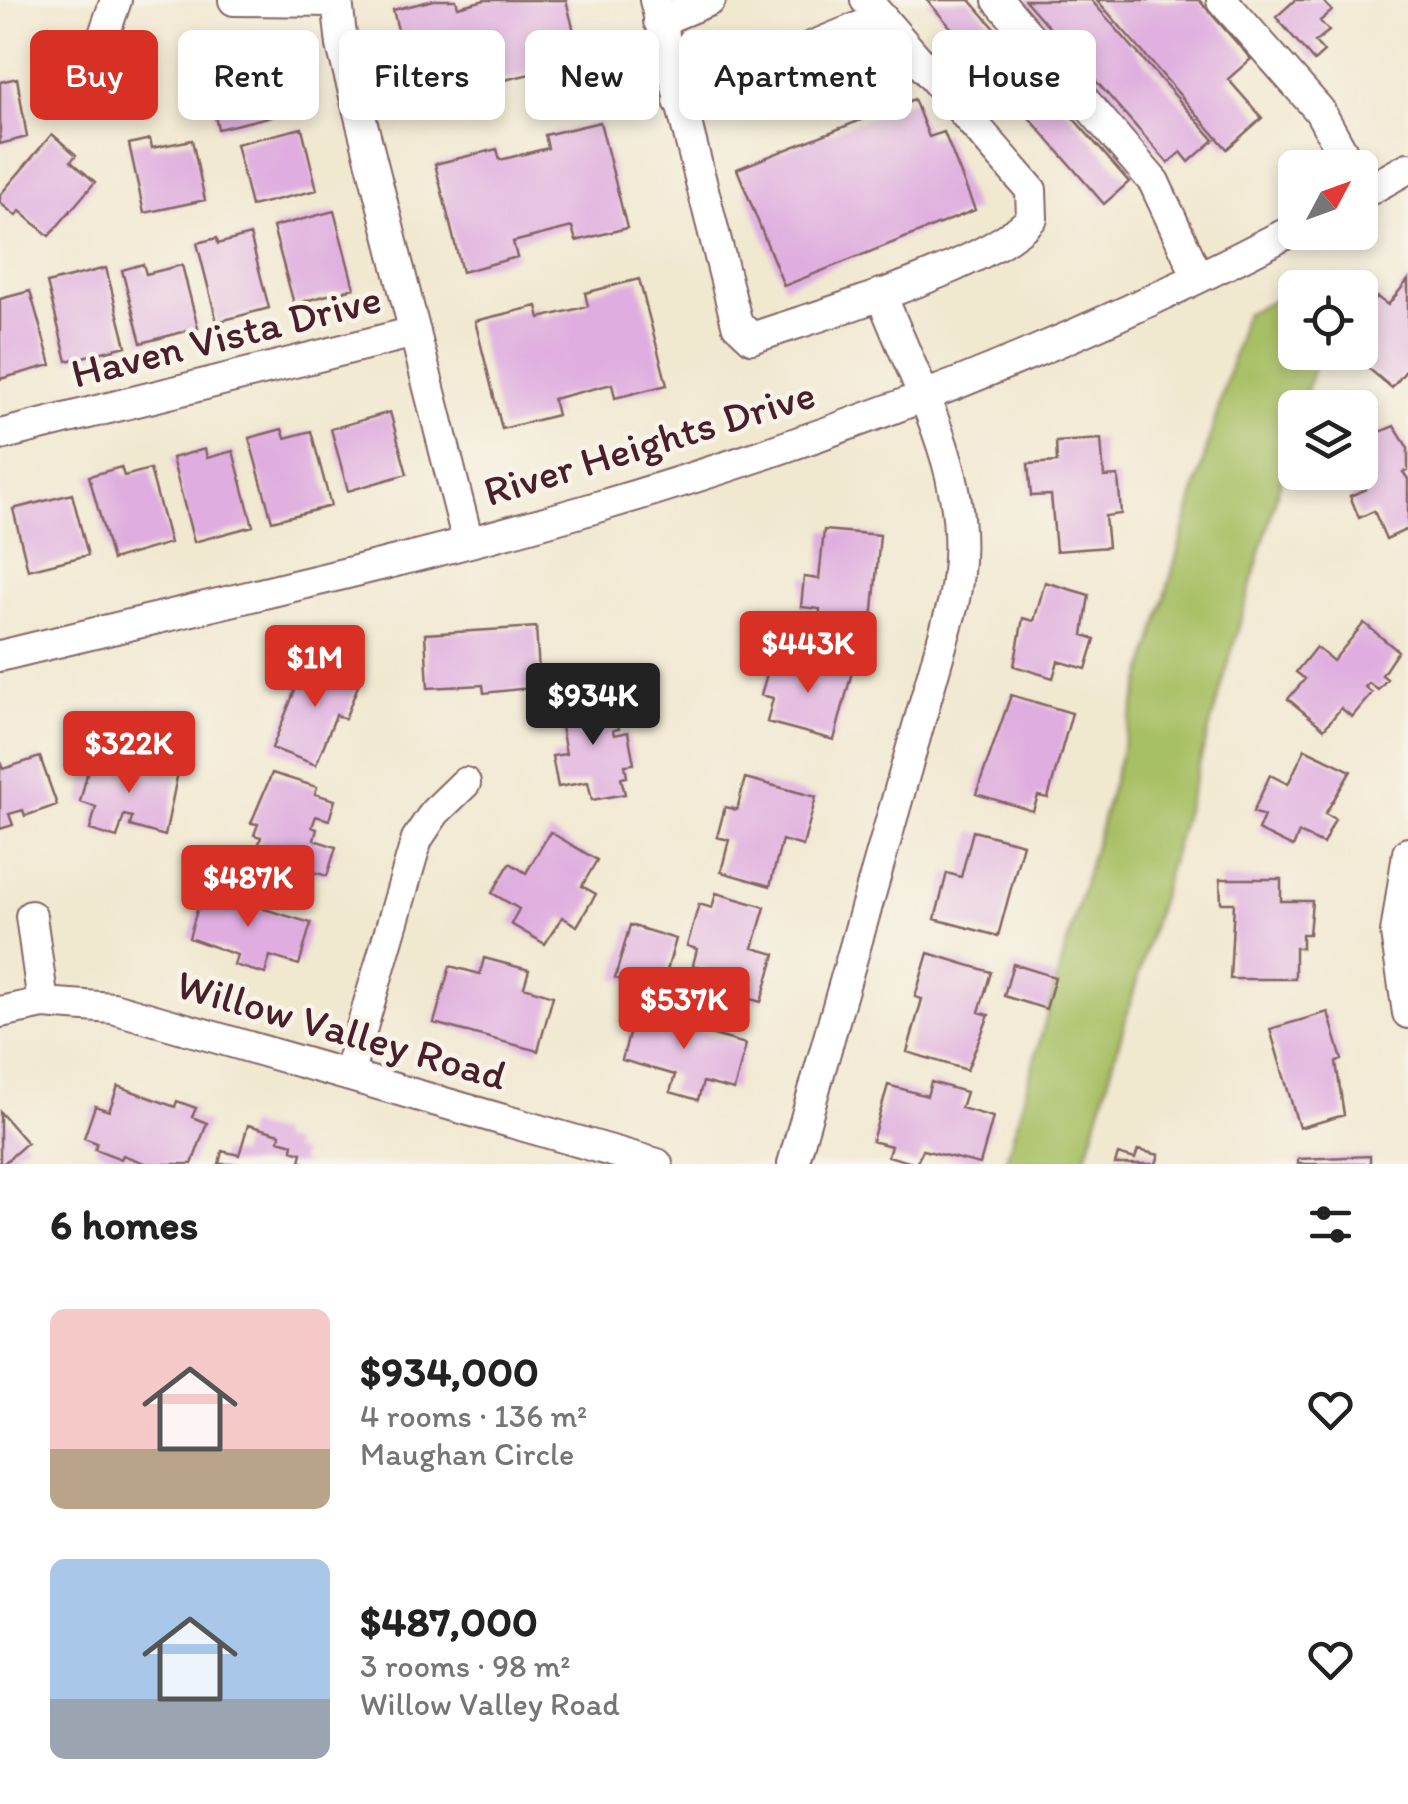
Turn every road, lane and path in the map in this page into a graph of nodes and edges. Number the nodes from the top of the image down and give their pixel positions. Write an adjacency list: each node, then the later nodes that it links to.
1 (116, 0): 9 (street)
2 (234, 0): 6 (street)
3 (710, 0): 8 (street)
4 (998, 0): 17 (street)
5 (1222, 0): 13 (street)
6 (337, 1): 19 (street)
7 (874, 9): 10 (street); 18 (street)
8 (657, 11): 11 (street)
9 (106, 30)
10 (829, 30)
11 (679, 101)
12 (684, 120): 18 (street)
13 (1341, 150)
14 (1408, 168): 15 (street)
15 (1378, 184)
16 (1278, 237): 17 (street, River Heights Drive)
17 (1198, 277): 20 (street, River Heights Drive)
18 (881, 294): 20 (street)
19 (414, 332): 21 (street, Haven Vista Drive); 22 (street)
20 (924, 396): 22 (street, River Heights Drive); 32 (street)
21 (0, 435)
22 (468, 542): 23 (street, River Heights Drive)
23 (0, 656)
24 (465, 783): 30 (street)
25 (1408, 853): 29 (street)
26 (31, 916): 27 (street)
27 (44, 1003): 28 (street, Willow Valley Road); 30 (street, Willow Valley Road)
28 (0, 1012)
29 (1408, 1014)
30 (348, 1076): 31 (street, Willow Valley Road)
31 (657, 1164)
32 (792, 1164)

